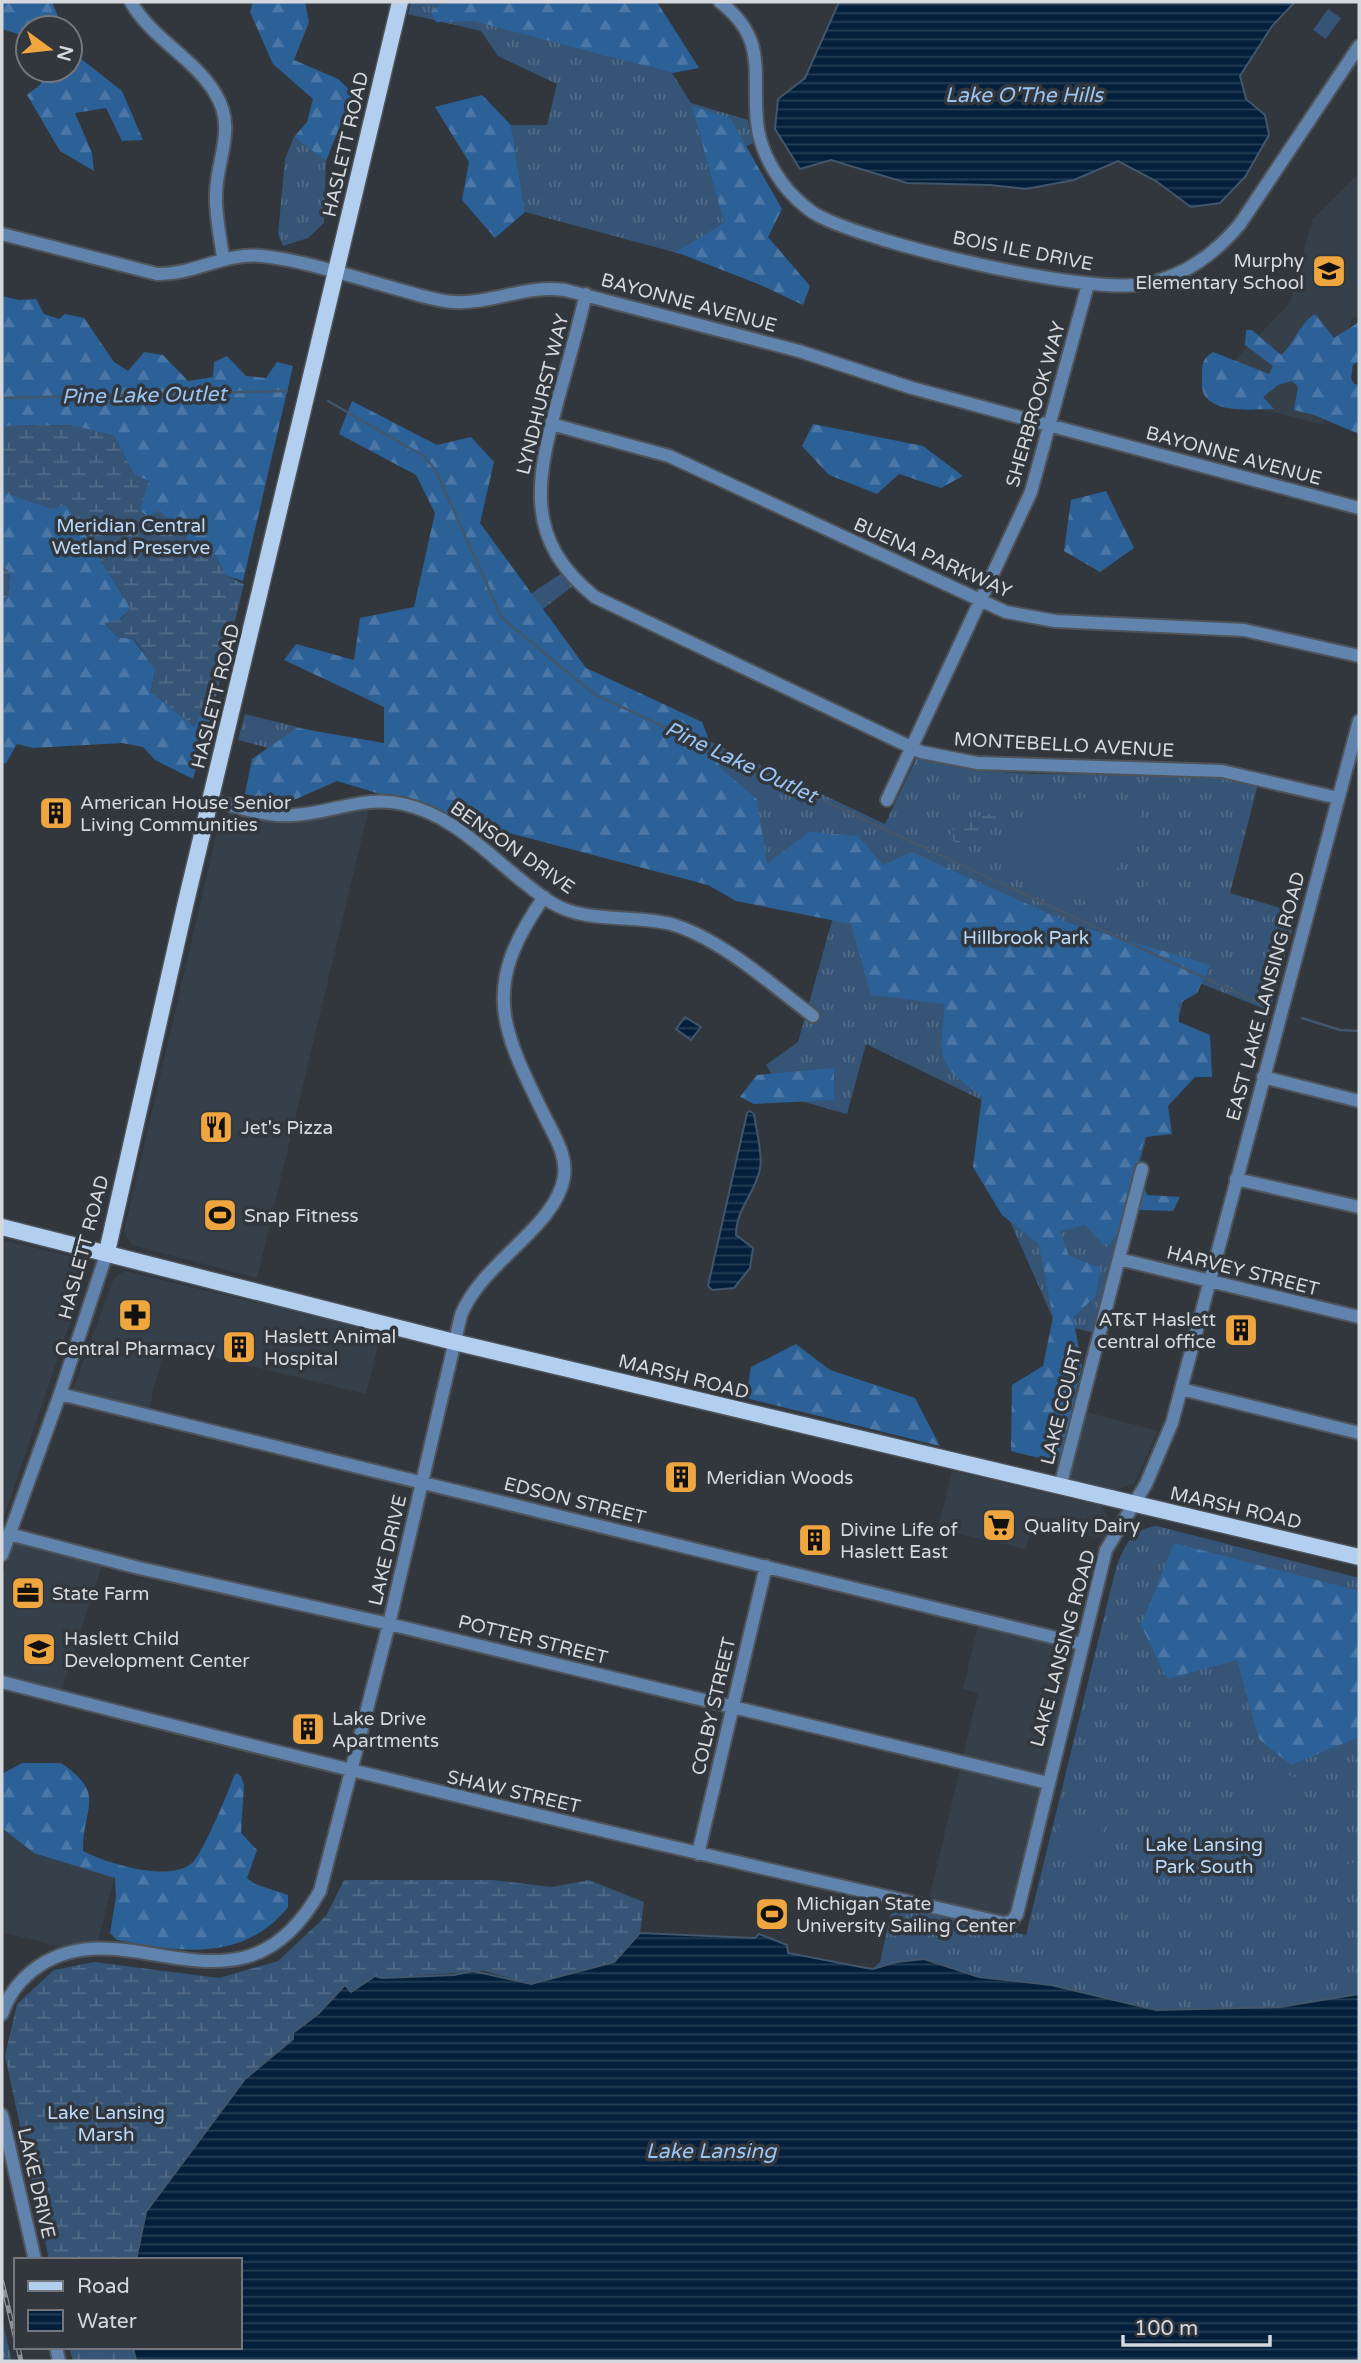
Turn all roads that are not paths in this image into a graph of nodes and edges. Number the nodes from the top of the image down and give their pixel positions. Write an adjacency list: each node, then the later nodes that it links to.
1 (131, 2): 7 (street)
2 (400, 2): 8 (main road, HASLETT ROAD)
3 (720, 2): 4 (street, BOIS ILE DRIVE)
4 (737, 6): 9 (street, BOIS ILE DRIVE)
5 (1359, 46): 9 (street, BOIS ILE DRIVE)
6 (2, 234): 7 (street, BAYONNE AVENUE)
7 (223, 257): 8 (street, BAYONNE AVENUE)
8 (337, 272): 10 (street, BAYONNE AVENUE); 20 (main road, HASLETT ROAD)
9 (1088, 284): 12 (street, SHERBROOK WAY)
10 (586, 294): 11 (street, LYNDHURST WAY); 12 (street, BAYONNE AVENUE)
11 (551, 424): 14 (street, LYNDHURST WAY); 15 (street, BUENA PARKWAY)
12 (1052, 426): 13 (street, BAYONNE AVENUE); 15 (street, SHERBROOK WAY)
13 (1359, 508)
14 (574, 579): 18 (street, MONTEBELLO AVENUE)
15 (979, 601): 16 (street, BUENA PARKWAY); 18 (street, SHERBROOK WAY)
16 (1359, 656)
17 (1359, 721): 19 (street, EAST LAKE LANSING ROAD)
18 (911, 748): 19 (street, MONTEBELLO AVENUE); 21 (street, SHERBROOK WAY)
19 (1338, 798): 24 (street, EAST LAKE LANSING ROAD)
20 (211, 800): 22 (street, BENSON DRIVE); 30 (main road, HASLETT ROAD)
21 (887, 800)
22 (544, 897): 23 (street, BENSON DRIVE); 34 (street, LAKE DRIVE)
23 (813, 1016)
24 (1263, 1077): 25 (street); 27 (street, EAST LAKE LANSING ROAD)
25 (1359, 1101)
26 (1142, 1169): 31 (street, LAKE COURT)
27 (1236, 1179): 28 (street); 32 (street, EAST LAKE LANSING ROAD)
28 (1359, 1207)
29 (2, 1227): 30 (main road, MARSH ROAD)
30 (107, 1252): 34 (main road, MARSH ROAD); 36 (street, HASLETT ROAD)
31 (1119, 1259): 32 (street, HARVEY STREET); 39 (street, LAKE COURT)
32 (1209, 1281): 33 (street, HARVEY STREET); 35 (street, LAKE LANSING ROAD)
33 (1359, 1318)
34 (454, 1342): 38 (street, LAKE DRIVE); 39 (main road, MARSH ROAD)
35 (1181, 1390): 37 (street); 40 (street, LAKE LANSING ROAD)
36 (60, 1394): 38 (street, EDSON STREET); 41 (street, HASLETT ROAD)
37 (1359, 1433)
38 (422, 1483): 44 (street, EDSON STREET); 45 (street, LAKE DRIVE)
39 (1060, 1487): 40 (main road, MARSH ROAD)
40 (1133, 1505): 43 (main road, MARSH ROAD); 46 (street, LAKE LANSING ROAD)
41 (9, 1534): 42 (street, HASLETT ROAD); 45 (street, POTTER STREET)
42 (2, 1555)
43 (1359, 1557)
44 (766, 1566): 46 (street, EDSON STREET); 48 (street, COLBY STREET)
45 (389, 1624): 48 (street, POTTER STREET); 49 (street, LAKE DRIVE)
46 (1082, 1644): 50 (street, LAKE LANSING ROAD)
47 (2, 1682): 49 (street, SHAW STREET)
48 (733, 1708): 50 (street, POTTER STREET); 51 (street, COLBY STREET)
49 (352, 1772): 51 (street, SHAW STREET); 53 (street, LAKE DRIVE)
50 (1048, 1783): 52 (street, LAKE LANSING ROAD)
51 (698, 1854): 52 (street, SHAW STREET)
52 (1017, 1914)
53 (2, 2014)
54 (2, 2115): 55 (street, LAKE DRIVE)
55 (35, 2258)

